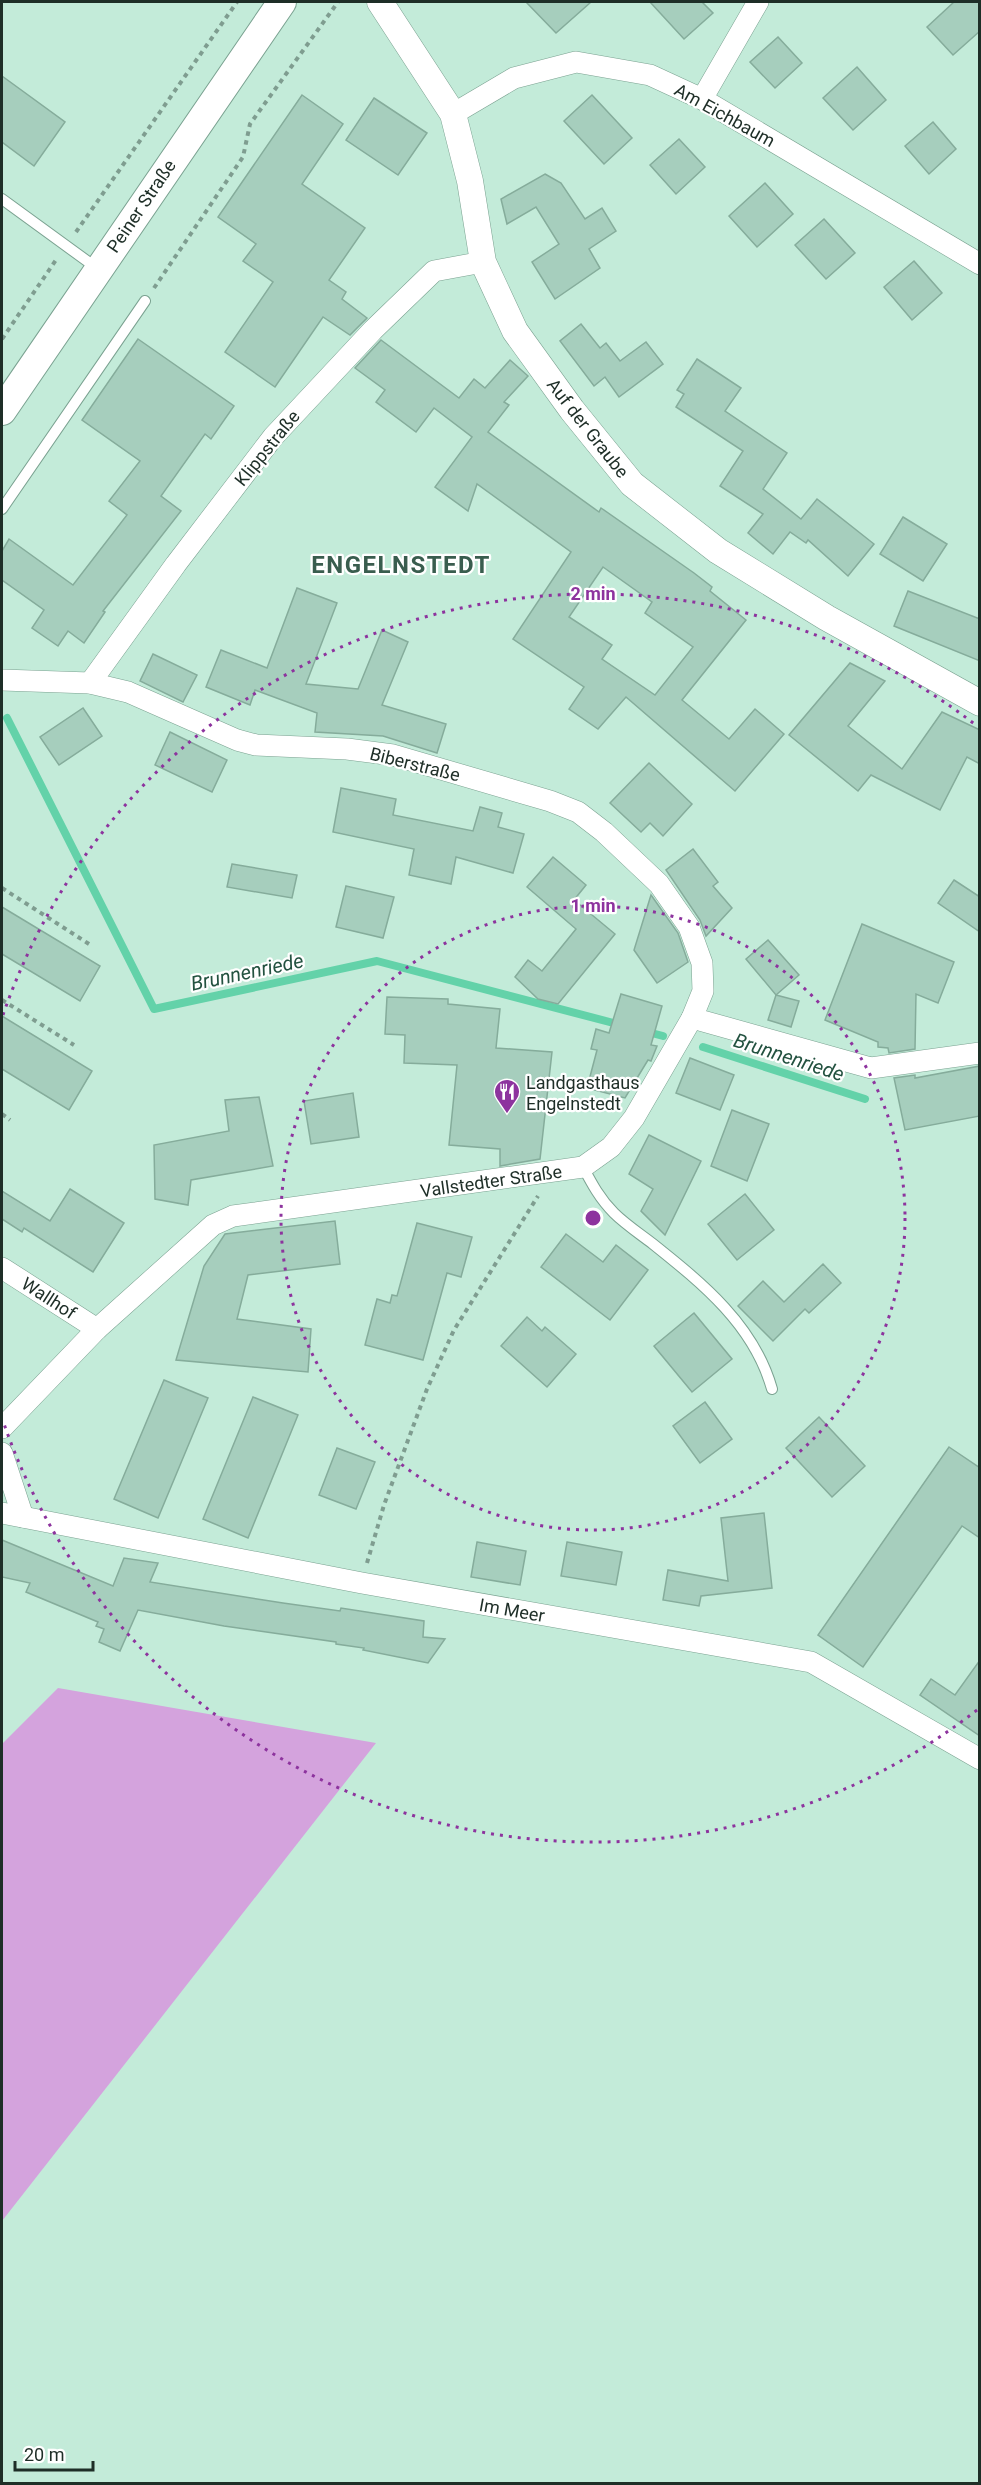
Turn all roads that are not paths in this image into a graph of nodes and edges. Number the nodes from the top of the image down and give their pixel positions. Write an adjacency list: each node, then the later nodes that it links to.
1 (282, 2): 9 (main road, Peiner Straße)
2 (380, 2): 5 (street, Auf der Graube)
3 (758, 2): 4 (street)
4 (702, 99): 5 (street, Am Eichbaum); 8 (street, Am Eichbaum)
5 (453, 114): 7 (street, Auf der Graube)
6 (2, 200): 9 (lane)
7 (483, 262): 14 (street, Klippstraße); 15 (street, Auf der Graube)
8 (980, 264)
9 (98, 269): 11 (main road, Peiner Straße)
10 (145, 300): 12 (lane)
11 (2, 411)
12 (2, 509)
13 (2, 680): 14 (street, Biberstraße)
14 (90, 683): 16 (street, Biberstraße)
15 (980, 703)
16 (692, 1018): 17 (street); 18 (street, Vallstedter Straße)
17 (980, 1053)
18 (583, 1167): 20 (street, Vallstedter Straße); 21 (lane)
19 (2, 1268): 20 (street, Wallhof)
20 (97, 1329): 22 (street, Vallstedter Straße)
21 (772, 1389)
22 (2, 1428)
23 (2, 1453): 25 (street)
24 (2, 1513): 25 (street, Im Meer)
25 (24, 1517): 26 (street, Im Meer)
26 (980, 1759)

